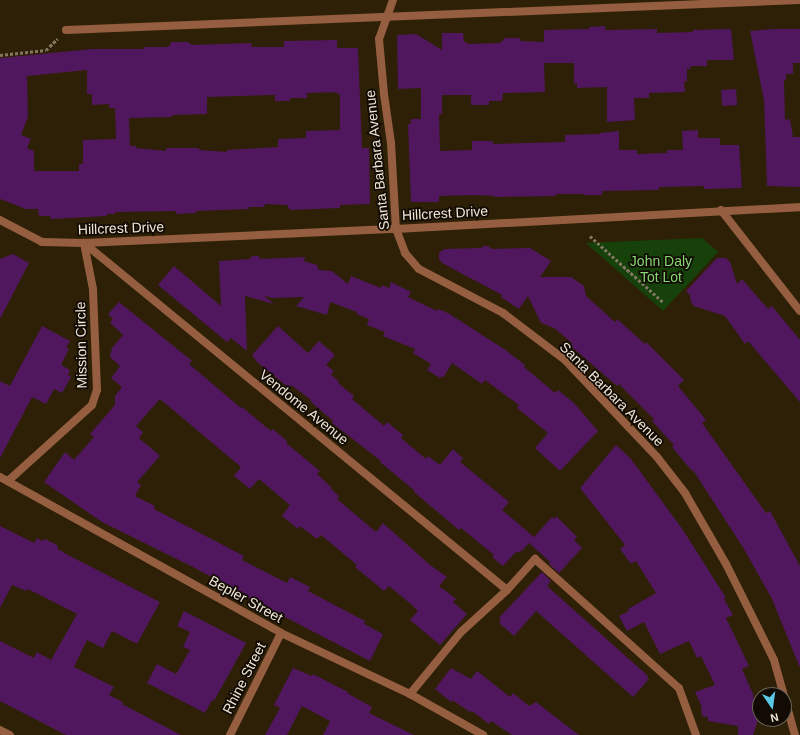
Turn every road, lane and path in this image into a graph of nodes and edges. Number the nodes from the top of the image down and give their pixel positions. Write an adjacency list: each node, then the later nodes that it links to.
1 (393, 0): 3 (street, Santa Barbara Avenue)
2 (800, 0): 3 (street)
3 (386, 17): 4 (street); 9 (street, Santa Barbara Avenue)
4 (66, 30): 5 (path)
5 (0, 55)
6 (800, 207): 7 (street, Hillcrest Drive)
7 (721, 210): 9 (street, Hillcrest Drive); 13 (street)
8 (0, 220): 11 (street, Hillcrest Drive)
9 (396, 229): 11 (street, Hillcrest Drive); 24 (street, Santa Barbara Avenue)
10 (590, 236): 12 (path)
11 (84, 243): 15 (street, Mission Circle); 16 (street, Vendome Avenue)
12 (663, 302)
13 (800, 311)
14 (0, 477): 15 (street, Bepler Street)
15 (8, 481): 17 (street, Bepler Street)
16 (507, 590): 18 (street); 23 (street)
17 (281, 633): 18 (street, Bepler Street); 21 (street, Rhine Street)
18 (410, 694): 22 (street, Bepler Street)
19 (0, 730): 20 (street)
20 (10, 735)
21 (230, 735)
22 (483, 735)
23 (696, 735)
24 (796, 735)

